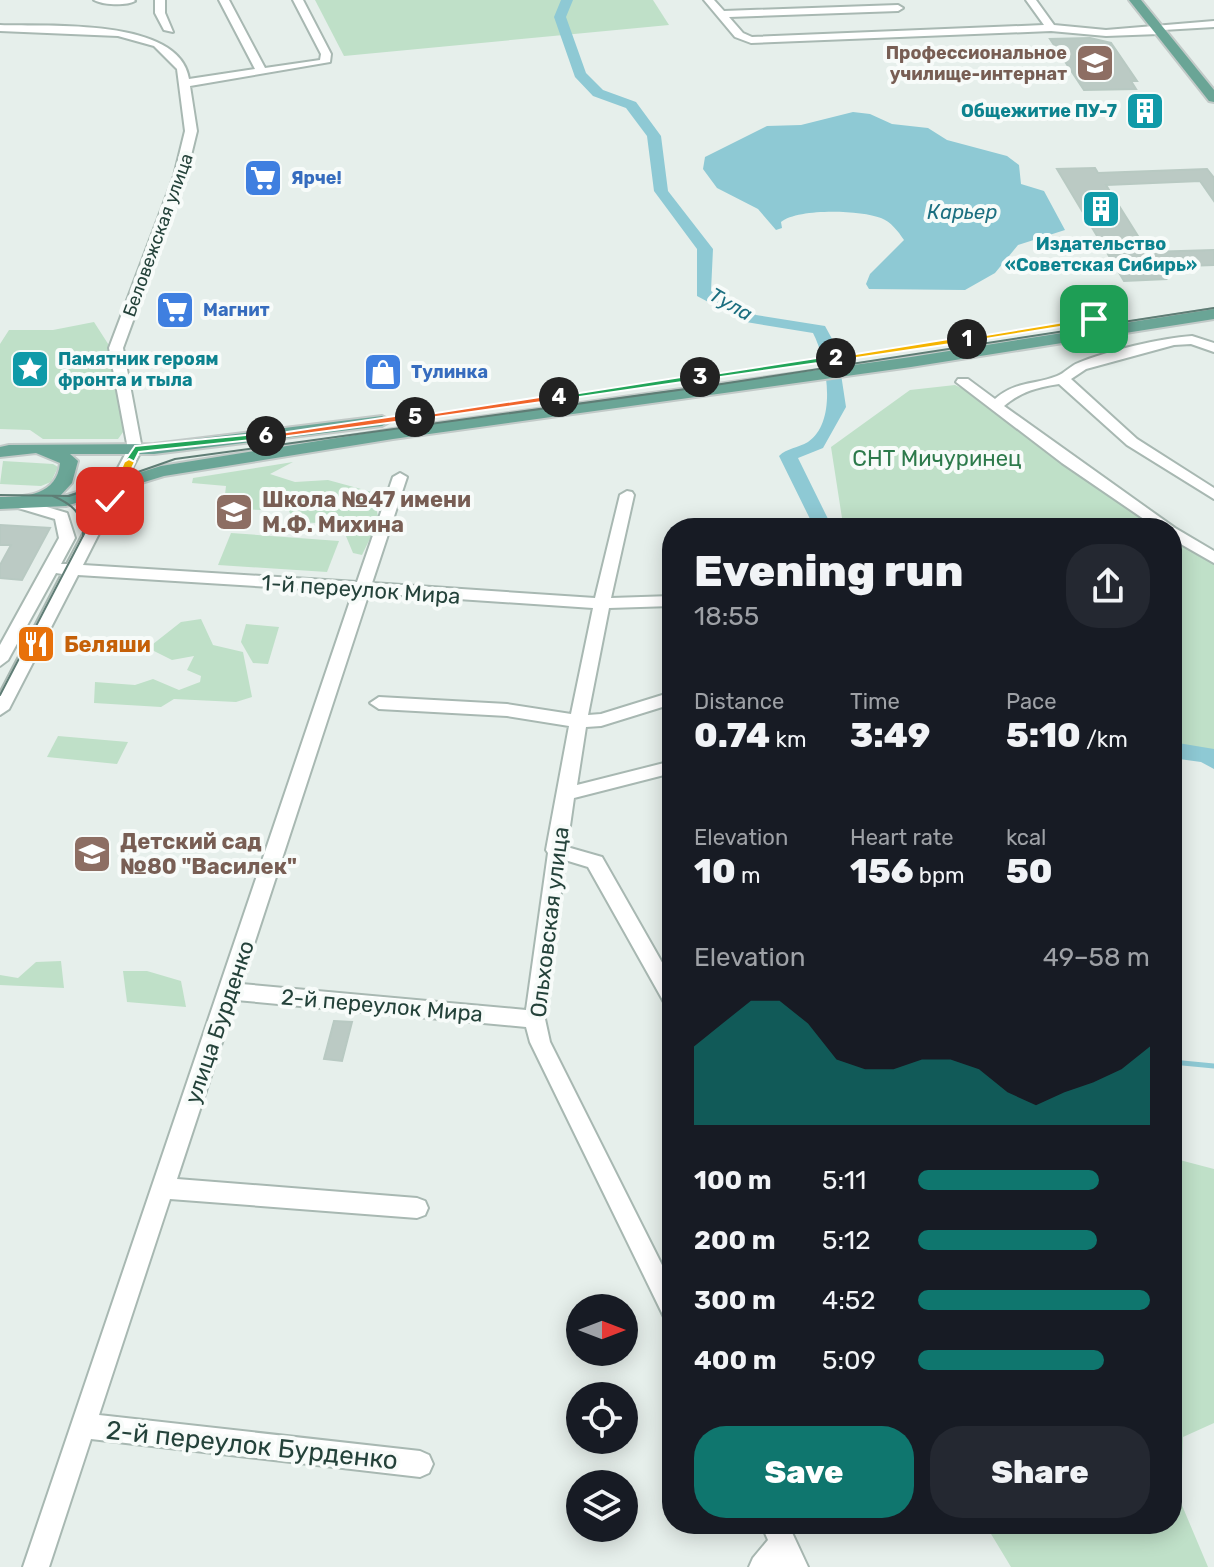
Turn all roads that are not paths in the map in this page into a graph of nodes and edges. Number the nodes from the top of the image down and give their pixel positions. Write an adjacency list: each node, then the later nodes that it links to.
1 (99, 0): 8 (street)
2 (160, 0): 16 (street)
3 (224, 0): 17 (street)
4 (298, 0): 17 (street)
5 (709, 0): 10 (street)
6 (1031, 0): 13 (street)
7 (1135, 0): 14 (main road)
8 (130, 1)
9 (896, 2): 10 (street); 15 (street)
10 (720, 14): 15 (street)
11 (1214, 24): 14 (street)
12 (0, 28): 16 (street, Беловежская улица)
13 (1051, 28): 14 (street); 15 (street)
14 (1158, 29): 19 (main road)
15 (912, 33)
16 (135, 36): 18 (street, Беловежская улица)
17 (261, 70): 18 (street)
18 (186, 83): 28 (street, Беловежская улица)
19 (1214, 98)
20 (1214, 302): 23 (main road)
21 (1214, 314): 23 (main road)
22 (1214, 349): 24 (street)
23 (907, 355): 26 (main road)
24 (1062, 379): 27 (street); 36 (street)
25 (963, 382): 27 (street)
26 (714, 383): 31 (main road); 34 (main road)
27 (996, 405): 39 (street)
28 (131, 429): 29 (main road); 31 (street, Беловежская улица)
29 (92, 446): 30 (main road); 31 (main road)
30 (41, 448): 32 (main road); 38 (main road)
31 (135, 449): 34 (street)
32 (0, 452)
33 (400, 477): 44 (street, улица Бурденко)
34 (119, 483): 38 (main road); 43 (street)
35 (627, 495): 46 (street, Ольховская улица)
36 (1214, 495)
37 (0, 503): 38 (main road)
38 (20, 504): 42 (street)
39 (1152, 518)
40 (1182, 538): 41 (street)
41 (1214, 558)
42 (50, 568): 43 (street, 1-й переулок Мира); 47 (street)
43 (74, 570): 44 (street, 1-й переулок Мира); 50 (street)
44 (363, 589): 46 (street, 1-й переулок Мира); 56 (street, улица Бурденко)
45 (662, 601): 46 (street, 1-й переулок Мира)
46 (600, 603): 51 (street, Ольховская улица)
47 (0, 660)
48 (662, 701): 51 (street)
49 (379, 703): 51 (street)
50 (0, 709)
51 (577, 721): 53 (street, Ольховская улица)
52 (662, 770): 53 (street)
53 (566, 794): 54 (street, Ольховская улица)
54 (555, 850): 55 (street); 57 (street, Ольховская улица)
55 (662, 980)
56 (229, 991): 57 (street, 2-й переулок Мира); 58 (street, улица Бурденко)
57 (535, 1019): 60 (street, Ольховская улица)
58 (163, 1188): 59 (street); 61 (street, улица Бурденко)
59 (417, 1208)
60 (662, 1289)
61 (83, 1426): 62 (street, 2-й переулок Бурденко); 64 (street, улица Бурденко)
62 (420, 1464)
63 (779, 1534): 65 (street); 66 (street)
64 (36, 1567)
65 (762, 1567)
66 (795, 1567)

